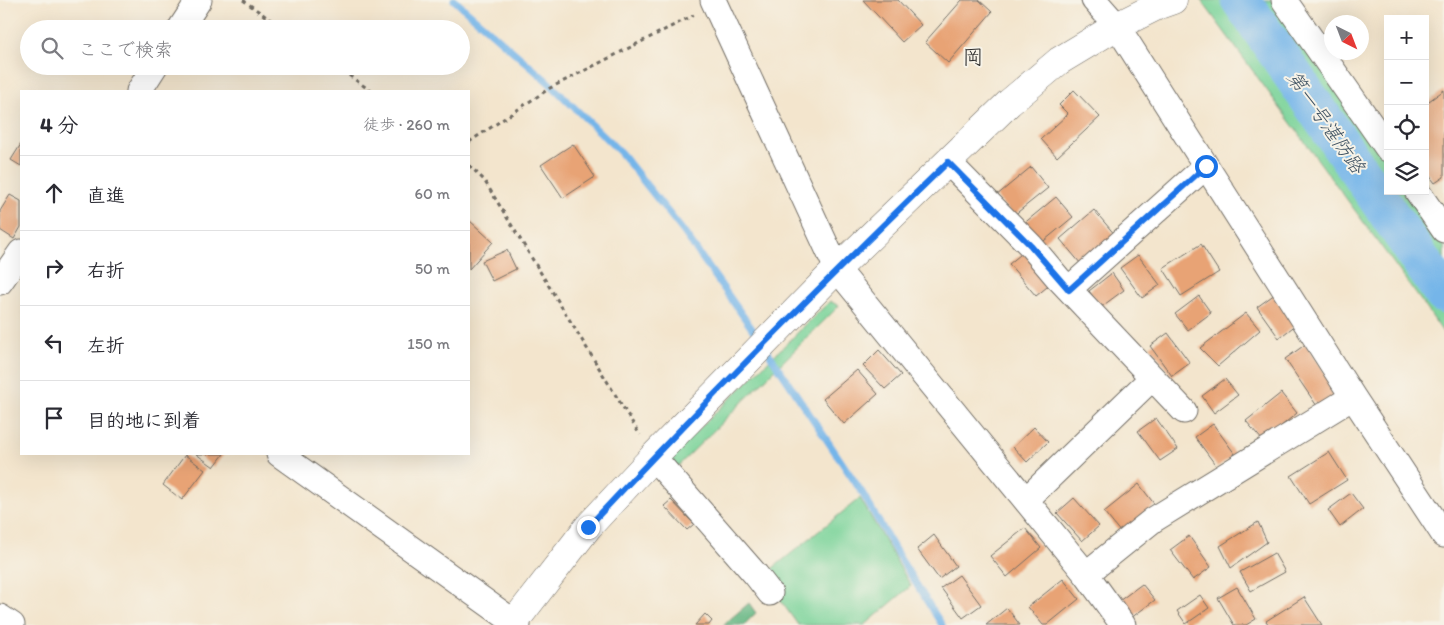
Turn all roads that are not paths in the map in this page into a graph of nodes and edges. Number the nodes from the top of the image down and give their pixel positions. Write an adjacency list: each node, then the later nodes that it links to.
1 (199, 0): 6 (street)
2 (1094, 0): 7 (street)
3 (1173, 0): 7 (street)
4 (1284, 0): 10 (street)
5 (717, 2): 15 (street)
6 (186, 20)
7 (1117, 26): 11 (street); 12 (street)
8 (149, 75): 9 (street)
9 (140, 90)
10 (1384, 143)
11 (948, 162): 15 (street); 16 (street)
12 (1206, 166): 16 (street); 18 (street)
13 (1420, 195): 14 (street)
14 (1444, 230)
15 (837, 270): 21 (street); 22 (street)
16 (1069, 290): 17 (street)
17 (1152, 378): 19 (street); 22 (street)
18 (1353, 397): 23 (street); 24 (street)
19 (1184, 411)
20 (280, 455): 27 (street)
21 (653, 457): 25 (street); 27 (street)
22 (1026, 500): 24 (street)
23 (1444, 535)
24 (1086, 574): 29 (street)
25 (770, 593)
26 (0, 617): 28 (street)
27 (514, 624)
28 (12, 625)
29 (1123, 625)

